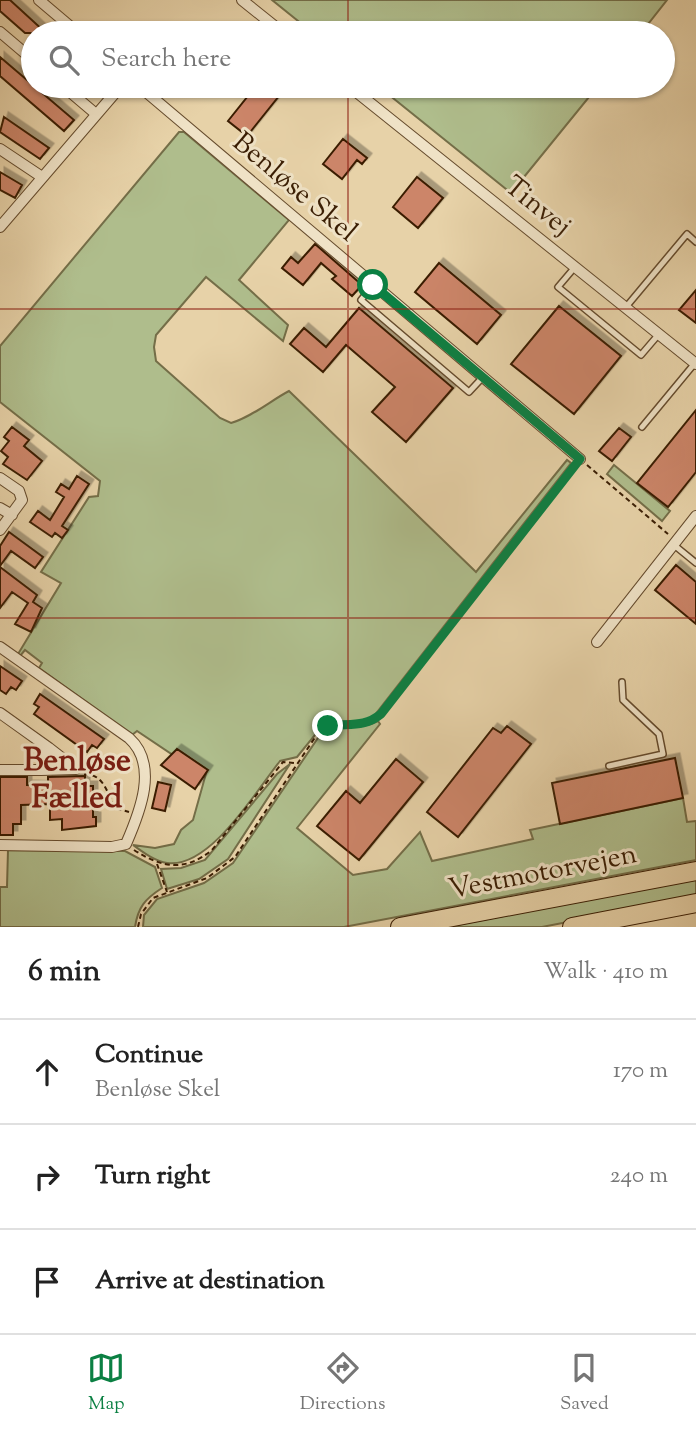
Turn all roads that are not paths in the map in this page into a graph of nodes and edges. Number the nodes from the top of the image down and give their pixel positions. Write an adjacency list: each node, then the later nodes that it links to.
1 (39, 0): 3 (street)
2 (242, 0): 4 (street)
3 (64, 21)
4 (269, 21)
5 (0, 32): 6 (street)
6 (21, 50)
7 (77, 98): 11 (street)
8 (110, 98): 11 (street)
9 (153, 98): 17 (street, Benløse Skel)
10 (364, 98): 16 (street, Tinvej)
11 (96, 114): 13 (street)
12 (0, 149): 13 (street)
13 (42, 177): 14 (street)
14 (0, 227)
15 (696, 242): 18 (lane)
16 (575, 267): 18 (street, Tinvej); 19 (lane)
17 (373, 285): 21 (street, Benløse Skel); 21 (lane)
18 (625, 307): 19 (street, Tinvej)
19 (659, 334): 20 (street, Tinvej)
20 (696, 363): 22 (lane)
21 (482, 377): 23 (street, Benløse Skel)
22 (642, 427)
23 (580, 459)
24 (0, 478): 26 (street)
25 (0, 508): 26 (street)
26 (12, 515): 28 (street)
27 (696, 516): 29 (street)
28 (0, 530)
29 (675, 542): 30 (lane); 31 (street)
30 (696, 563)
31 (597, 642)
32 (0, 647): 39 (street)
33 (622, 682): 36 (lane)
34 (0, 713): 35 (street)
35 (48, 747): 38 (street); 38 (street)
36 (609, 766)
37 (0, 770): 38 (street)
38 (41, 770)
39 (0, 845)
40 (696, 871): 42 (highway, Vestmotorvejen)
41 (696, 903): 43 (highway, Vestmotorvejen)
42 (400, 927)
43 (572, 927)

